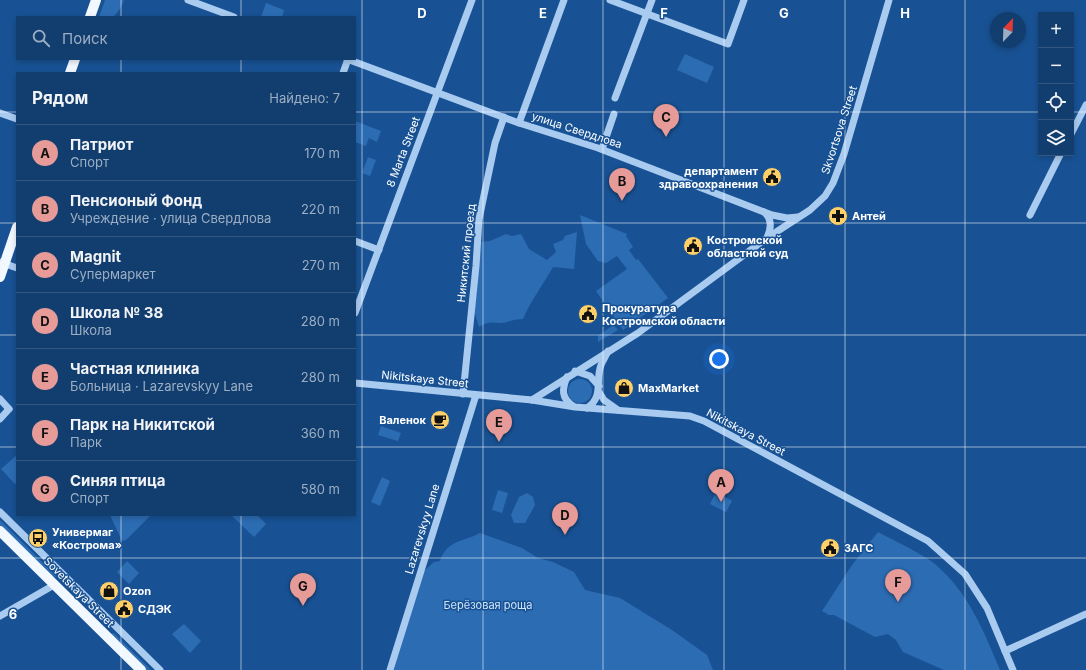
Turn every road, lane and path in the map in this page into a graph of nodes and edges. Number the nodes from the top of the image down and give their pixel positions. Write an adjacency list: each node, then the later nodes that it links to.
1 (96, 0): 10 (main road)
2 (188, 0): 11 (street)
3 (472, 0): 17 (street, 8 Marta Street)
4 (564, 0): 24 (street)
5 (610, 0): 9 (street)
6 (652, 0): 9 (street)
7 (744, 0): 9 (street)
8 (889, 0): 31 (street, Skvortsova Street)
9 (647, 14): 18 (street)
10 (90, 16)
11 (231, 16)
12 (75, 60): 15 (main road)
13 (347, 60): 16 (street)
14 (350, 60): 17 (street, улица Свердлова)
15 (70, 72)
16 (343, 72)
17 (438, 93): 22 (street, улица Свердлова); 37 (street, 8 Marta Street)
18 (615, 98)
19 (1086, 105): 25 (street)
20 (0, 113): 23 (street)
21 (614, 114): 26 (street)
22 (504, 117): 24 (street, улица Свердлова); 47 (street, Никитский проезд)
23 (16, 119)
24 (519, 123): 26 (street, улица Свердлова)
25 (1074, 128)
26 (602, 149): 28 (street, улица Свердлова)
27 (1060, 156): 29 (street)
28 (762, 211): 30 (street, улица Свердлова); 32 (street)
29 (1030, 215)
30 (780, 217): 31 (street, улица Свердлова); 32 (street); 34 (street)
31 (800, 217): 34 (street, Skvortsova Street)
32 (771, 224): 34 (street); 35 (street)
33 (16, 229): 38 (main road)
34 (782, 230): 35 (street, Skvortsova Street)
35 (767, 238): 42 (street, Skvortsova Street)
36 (356, 241): 37 (street)
37 (378, 250): 41 (street, 8 Marta Street)
38 (2, 263): 39 (street); 40 (main road)
39 (16, 268)
40 (0, 277)
41 (356, 309)
42 (608, 351): 43 (street, Skvortsova Street); 46 (street)
43 (575, 371): 44 (street); 46 (street)
44 (568, 377): 50 (street); 52 (street)
45 (356, 383): 47 (street, Nikitskaya Street)
46 (599, 389): 53 (street); 55 (street)
47 (463, 394): 48 (street, Nikitskaya Street)
48 (476, 395): 50 (street, Nikitskaya Street); 65 (street, Lazarevskyy Lane)
49 (0, 399): 54 (street)
50 (532, 400): 52 (street, Nikitskaya Street)
51 (16, 407): 54 (street)
52 (575, 407): 53 (street, Nikitskaya Street)
53 (587, 408): 55 (street, Nikitskaya Street)
54 (9, 409): 56 (street)
55 (618, 410): 62 (street, Nikitskaya Street)
56 (0, 418)
57 (0, 512): 64 (street)
58 (0, 531): 59 (main road, Sovetskaya Street)
59 (54, 585): 61 (street); 63 (main road, Sovetskaya Street)
60 (1086, 614): 62 (street)
61 (0, 616)
62 (1006, 651): 66 (street, Nikitskaya Street)
63 (141, 670)
64 (160, 670)
65 (390, 670)
66 (1014, 670)

